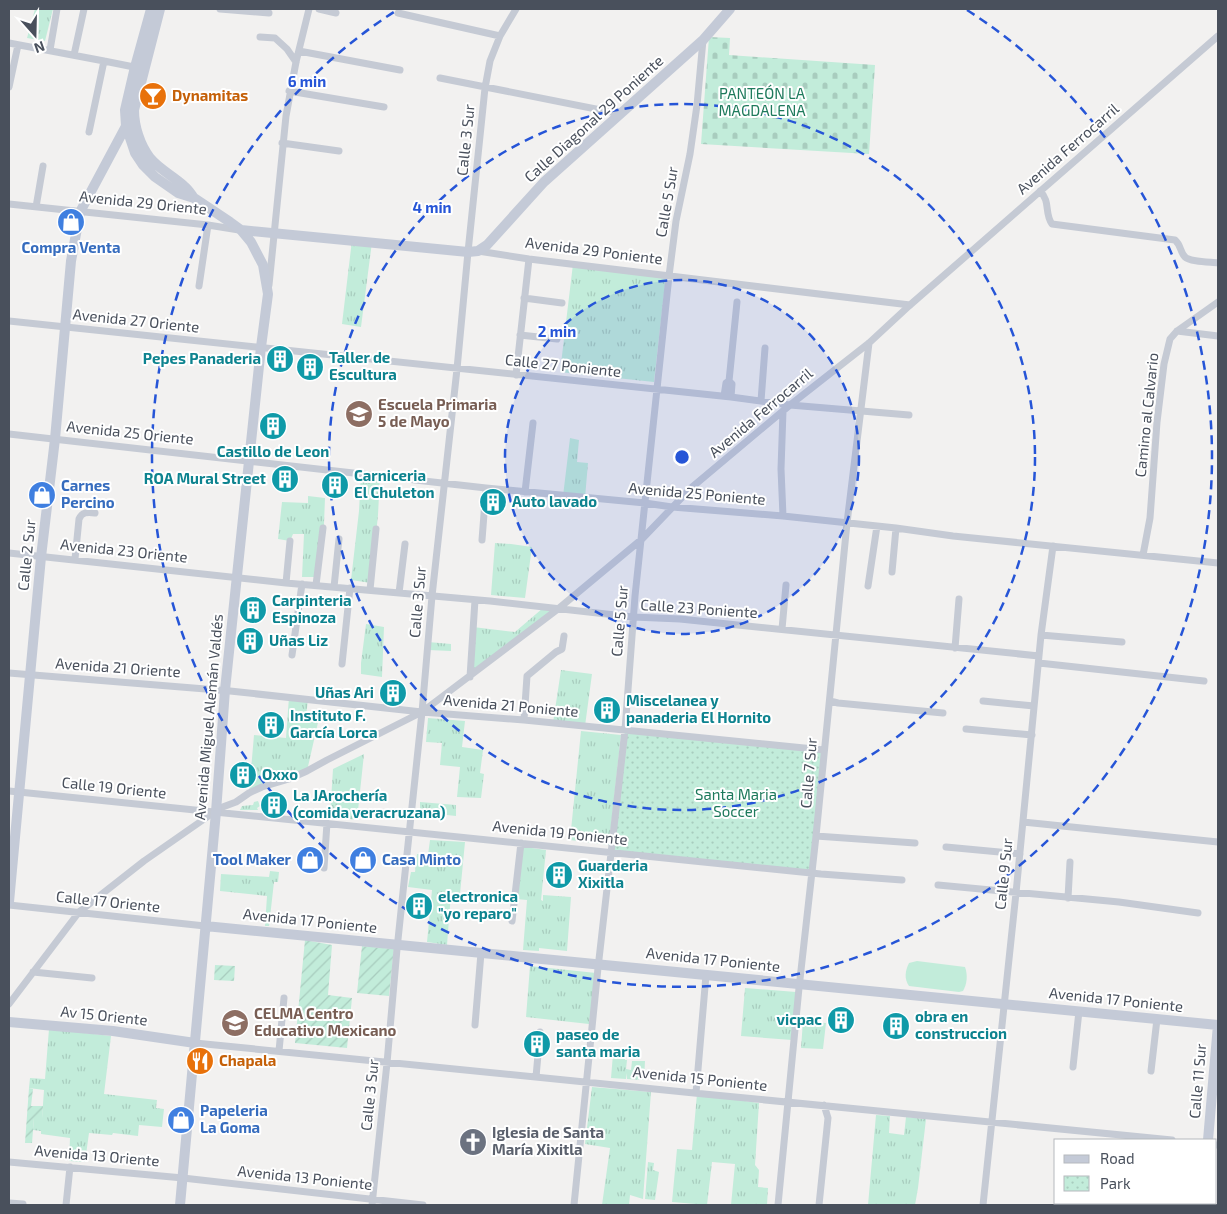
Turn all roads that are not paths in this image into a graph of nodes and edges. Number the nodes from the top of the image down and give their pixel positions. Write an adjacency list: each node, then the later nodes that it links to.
1 (57, 9): 19 (street)
2 (84, 9): 21 (street)
3 (151, 9): 24 (main road)
4 (160, 9): 24 (main road)
5 (220, 9): 11 (street)
6 (309, 9): 20 (street, Avenida Miguel Alemán Valdés)
7 (319, 9): 12 (street)
8 (516, 9): 13 (street, Calle 3 Sur)
9 (730, 9): 16 (main road, Calle Diagonal 29 Poniente)
10 (398, 12): 13 (street)
11 (268, 13)
12 (336, 13)
13 (500, 36): 28 (street, Calle 3 Sur)
14 (1218, 36): 38 (street, Avenida Ferrocarril)
15 (260, 37): 23 (street)
16 (703, 40): 31 (main road, Calle Diagonal 29 Poniente); 49 (street, Calle 5 Sur)
17 (9, 43): 18 (street)
18 (18, 45): 19 (street); 27 (street)
19 (50, 50): 21 (street)
20 (298, 51): 23 (street, Avenida Miguel Alemán Valdés); 25 (street)
21 (74, 55): 22 (street)
22 (104, 61): 24 (street); 34 (street)
23 (296, 62): 29 (street, Avenida Miguel Alemán Valdés)
24 (140, 69): 32 (main road); 33 (main road)
25 (400, 70)
26 (440, 78): 28 (street)
27 (9, 87)
28 (485, 88): 31 (street); 46 (street, Calle 3 Sur)
29 (289, 92): 30 (street); 35 (street, Avenida Miguel Alemán Valdés)
30 (384, 106)
31 (621, 114): 46 (main road, Calle Diagonal 29 Poniente)
32 (134, 119): 33 (main road); 39 (main road)
33 (126, 126): 39 (main road); 42 (main road, Calle 2 Sur)
34 (89, 132)
35 (282, 143): 36 (street); 45 (street, Avenida Miguel Alemán Valdés)
36 (339, 151)
37 (43, 166): 41 (street)
38 (1040, 191): 48 (street); 56 (street, Avenida Ferrocarril)
39 (194, 198): 44 (main road)
40 (9, 204): 41 (street, Avenida 29 Oriente)
41 (36, 207): 42 (street, Avenida 29 Oriente)
42 (80, 212): 43 (street, Avenida 29 Oriente); 58 (main road, Calle 2 Sur)
43 (208, 225): 44 (street, Avenida 29 Oriente); 50 (street)
44 (241, 230): 45 (main road, Avenida 29 Oriente); 51 (main road)
45 (275, 233): 46 (main road, Avenida 29 Poniente); 51 (street, Avenida Miguel Alemán Valdés)
46 (473, 251): 47 (street, Avenida 29 Poniente); 66 (street, Calle 3 Sur)
47 (529, 259): 49 (street, Avenida 29 Poniente); 52 (street)
48 (1218, 263)
49 (669, 276): 56 (street, Avenida 29 Poniente); 68 (street, Calle 5 Sur)
50 (199, 286)
51 (268, 294): 64 (main road, Avenida Miguel Alemán Valdés)
52 (524, 298): 55 (street); 60 (street)
53 (737, 302): 69 (street)
54 (1218, 302): 59 (street, Camino al Calvario)
55 (562, 303)
56 (910, 305): 63 (street, Avenida Ferrocarril)
57 (9, 321): 58 (street, Avenida 27 Oriente)
58 (66, 327): 64 (street, Avenida 27 Oriente); 77 (main road, Calle 2 Sur)
59 (1177, 331): 61 (street); 98 (street, Camino al Calvario)
60 (520, 335): 62 (street); 67 (street)
61 (1218, 336)
62 (557, 339)
63 (869, 343): 71 (street, Avenida Ferrocarril); 73 (street, Calle 7 Sur)
64 (261, 348): 66 (street, Calle 27 Poniente); 78 (main road, Avenida Miguel Alemán Valdés)
65 (766, 348): 70 (street)
66 (457, 368): 67 (street, Calle 27 Poniente); 79 (street, Calle 3 Sur)
67 (516, 375): 68 (street, Calle 27 Poniente)
68 (657, 389): 69 (street, Calle 27 Poniente); 82 (street, Calle 5 Sur)
69 (728, 397): 70 (street, Calle 27 Poniente)
70 (761, 401): 71 (street, Calle 27 Poniente)
71 (790, 405): 72 (street, Avenida Ferrocarril); 73 (street, Calle 27 Poniente)
72 (783, 411): 83 (street, Avenida Ferrocarril); 85 (street)
73 (861, 411): 74 (street, Calle 27 Poniente); 86 (street, Calle 7 Sur)
74 (909, 415)
75 (533, 423): 81 (street)
76 (9, 434): 77 (street, Avenida 25 Oriente)
77 (55, 439): 78 (street, Avenida 25 Oriente); 99 (main road, Calle 2 Sur)
78 (249, 460): 79 (street, Avenida 25 Poniente); 103 (main road, Avenida Miguel Alemán Valdés)
79 (444, 483): 80 (street, Avenida 25 Poniente); 113 (street, Calle 3 Sur)
80 (486, 488): 81 (street, Avenida 25 Poniente); 93 (street)
81 (525, 492): 82 (street, Avenida 25 Poniente)
82 (645, 503): 83 (street, Avenida 25 Poniente); 92 (street, Calle 5 Sur)
83 (672, 507): 85 (street, Avenida 25 Poniente); 92 (street, Avenida Ferrocarril)
84 (94, 513): 100 (street)
85 (783, 516): 86 (street, Avenida 25 Poniente)
86 (847, 523): 87 (street, Avenida 25 Poniente); 120 (street, Calle 7 Sur)
87 (877, 526): 89 (street, Avenida 25 Poniente); 108 (street)
88 (323, 528): 107 (street)
89 (896, 528): 96 (street, Avenida 25 Poniente); 102 (street)
90 (376, 529): 111 (street)
91 (339, 539): 109 (street)
92 (642, 539): 116 (street, Avenida Ferrocarril); 117 (street, Calle 5 Sur)
93 (482, 540)
94 (290, 541): 104 (street)
95 (404, 544): 112 (street)
96 (1053, 546): 98 (street, Avenida 25 Poniente); 119 (street, Calle 9 Sur)
97 (9, 553): 99 (street, Avenida 23 Oriente)
98 (1143, 555): 101 (street, Avenida 25 Poniente)
99 (41, 557): 100 (street, Avenida 23 Oriente); 128 (main road, Calle 2 Sur)
100 (75, 559): 103 (street, Avenida 23 Oriente)
101 (1218, 563)
102 (892, 572)
103 (237, 577): 104 (street, Calle 23 Poniente); 131 (main road, Avenida Miguel Alemán Valdés)
104 (286, 583): 105 (street, Calle 23 Poniente)
105 (302, 584): 107 (street, Calle 23 Poniente); 124 (street)
106 (786, 584): 118 (street)
107 (316, 585): 109 (street, Calle 23 Poniente)
108 (868, 586)
109 (334, 587): 110 (street, Calle 23 Poniente)
110 (350, 588): 111 (street, Calle 23 Poniente); 126 (street)
111 (370, 590): 112 (street, Calle 23 Poniente)
112 (399, 593): 113 (street, Calle 23 Poniente)
113 (432, 596): 115 (street, Calle 23 Poniente); 135 (street, Calle 3 Sur)
114 (959, 599): 123 (street)
115 (475, 600): 116 (street, Calle 23 Poniente); 129 (street)
116 (558, 609): 117 (street, Calle 23 Poniente); 129 (street, Avenida Ferrocarril)
117 (633, 618): 118 (street, Calle 23 Poniente); 139 (street, Calle 5 Sur)
118 (782, 629): 120 (street, Calle 23 Poniente)
119 (1041, 634): 122 (street); 125 (street, Calle 9 Sur)
120 (836, 635): 123 (street, Calle 23 Poniente); 132 (street, Calle 7 Sur)
121 (564, 636): 137 (street)
122 (1122, 642)
123 (955, 648): 125 (street, Calle 23 Poniente)
124 (292, 655)
125 (1039, 659): 130 (street, Calle 23 Poniente); 134 (street, Calle 9 Sur)
126 (342, 664)
127 (9, 673): 128 (street, Avenida 21 Oriente)
128 (31, 675): 131 (street, Avenida 21 Oriente); 142 (main road, Calle 2 Sur)
129 (470, 677): 135 (street, Avenida Ferrocarril)
130 (1204, 681)
131 (225, 690): 135 (street, Avenida 21 Poniente); 143 (main road, Avenida Miguel Alemán Valdés)
132 (830, 701): 136 (street); 141 (street, Calle 7 Sur)
133 (983, 701): 134 (street)
134 (1034, 706): 140 (street, Calle 9 Sur)
135 (422, 712): 137 (street, Avenida 21 Poniente); 143 (street, Avenida Ferrocarril); 146 (street, Calle 3 Sur)
136 (943, 713)
137 (524, 720): 139 (street, Avenida 21 Poniente)
138 (966, 729): 140 (street)
139 (625, 730): 141 (street, Avenida 21 Poniente); 152 (street, Calle 5 Sur)
140 (1032, 735): 144 (street, Calle 9 Sur)
141 (824, 750): 147 (street, Calle 7 Sur)
142 (14, 792): 143 (street, Calle 19 Oriente); 161 (main road, Calle 2 Sur)
143 (216, 812): 145 (street, Avenida 19 Poniente); 162 (street, Avenida Ferrocarril); 165 (main road, Avenida Miguel Alemán Valdés)
144 (1023, 822): 148 (street); 153 (street, Calle 9 Sur)
145 (327, 823): 146 (street, Avenida 19 Poniente); 155 (street)
146 (409, 831): 149 (street, Avenida 19 Poniente); 166 (street, Calle 3 Sur)
147 (816, 836): 150 (street); 156 (street, Calle 7 Sur)
148 (1218, 842)
149 (521, 843): 152 (street, Avenida 19 Poniente); 164 (street)
150 (916, 843)
151 (946, 847): 153 (street)
152 (612, 852): 156 (street, Avenida 19 Poniente); 168 (street, Calle 5 Sur)
153 (1020, 854): 159 (street, Calle 9 Sur)
154 (1070, 862): 160 (street)
155 (324, 868)
156 (812, 873): 157 (street, Avenida 19 Poniente); 172 (street, Calle 7 Sur)
157 (902, 880)
158 (938, 885): 159 (street)
159 (1016, 893): 160 (street); 175 (street, Calle 9 Sur)
160 (1068, 898): 163 (street)
161 (9, 903): 162 (street, Calle 17 Oriente)
162 (79, 912): 165 (street, Calle 17 Oriente); 169 (street, Avenida Ferrocarril)
163 (1198, 913)
164 (512, 921)
165 (205, 926): 166 (main road, Avenida 17 Poniente); 182 (main road, Avenida Miguel Alemán Valdés)
166 (397, 944): 167 (main road, Avenida 17 Poniente); 184 (street, Calle 3 Sur)
167 (481, 953): 168 (main road, Avenida 17 Poniente); 179 (street)
168 (599, 964): 170 (main road, Avenida 17 Poniente); 189 (street, Calle 5 Sur)
169 (33, 972): 171 (street); 174 (street, Avenida Ferrocarril)
170 (706, 975): 172 (main road, Avenida 17 Poniente); 190 (street)
171 (92, 978)
172 (799, 984): 175 (main road, Avenida 17 Poniente); 191 (street, Calle 7 Sur)
173 (284, 998): 183 (street)
174 (9, 1004)
175 (1004, 1004): 176 (main road, Avenida 17 Poniente); 195 (street, Calle 9 Sur)
176 (1079, 1011): 177 (main road, Avenida 17 Poniente); 186 (street)
177 (1157, 1019): 180 (main road, Avenida 17 Poniente); 187 (street)
178 (9, 1022): 182 (main road, Av 15 Oriente)
179 (475, 1025)
180 (1218, 1025): 185 (main road, Calle 11 Sur)
181 (540, 1032): 188 (street)
182 (195, 1043): 183 (street, Avenida 15 Poniente); 200 (main road, Avenida Miguel Alemán Valdés)
183 (279, 1052): 184 (street, Avenida 15 Poniente)
184 (387, 1063): 188 (street, Avenida 15 Poniente); 201 (street, Calle 3 Sur)
185 (1216, 1065): 197 (main road, Calle 11 Sur)
186 (1073, 1067)
187 (1151, 1071)
188 (536, 1077): 189 (street, Avenida 15 Poniente)
189 (587, 1082): 190 (street, Avenida 15 Poniente); 207 (street, Calle 5 Sur)
190 (696, 1093): 191 (street, Avenida 15 Poniente)
191 (789, 1102): 192 (street, Avenida 15 Poniente); 208 (street, Calle 7 Sur)
192 (824, 1105): 193 (street, Avenida 15 Poniente); 194 (street)
193 (835, 1106): 194 (street); 195 (street, Avenida 15 Poniente)
194 (828, 1118): 209 (street)
195 (991, 1122): 196 (street, Avenida 15 Poniente); 210 (street, Calle 9 Sur)
196 (1162, 1139)
197 (1208, 1139)
198 (9, 1162): 199 (street, Avenida 13 Oriente)
199 (70, 1167): 200 (street, Avenida 13 Oriente); 204 (street)
200 (183, 1178): 201 (street, Avenida 13 Poniente); 205 (main road, Avenida Miguel Alemán Valdés)
201 (373, 1202): 206 (street, Avenida 13 Poniente)
202 (9, 1203): 203 (street)
203 (24, 1204)
204 (66, 1205)
205 (180, 1205)
206 (423, 1205)
207 (574, 1205)
208 (778, 1205)
209 (818, 1205)
210 (983, 1205)

